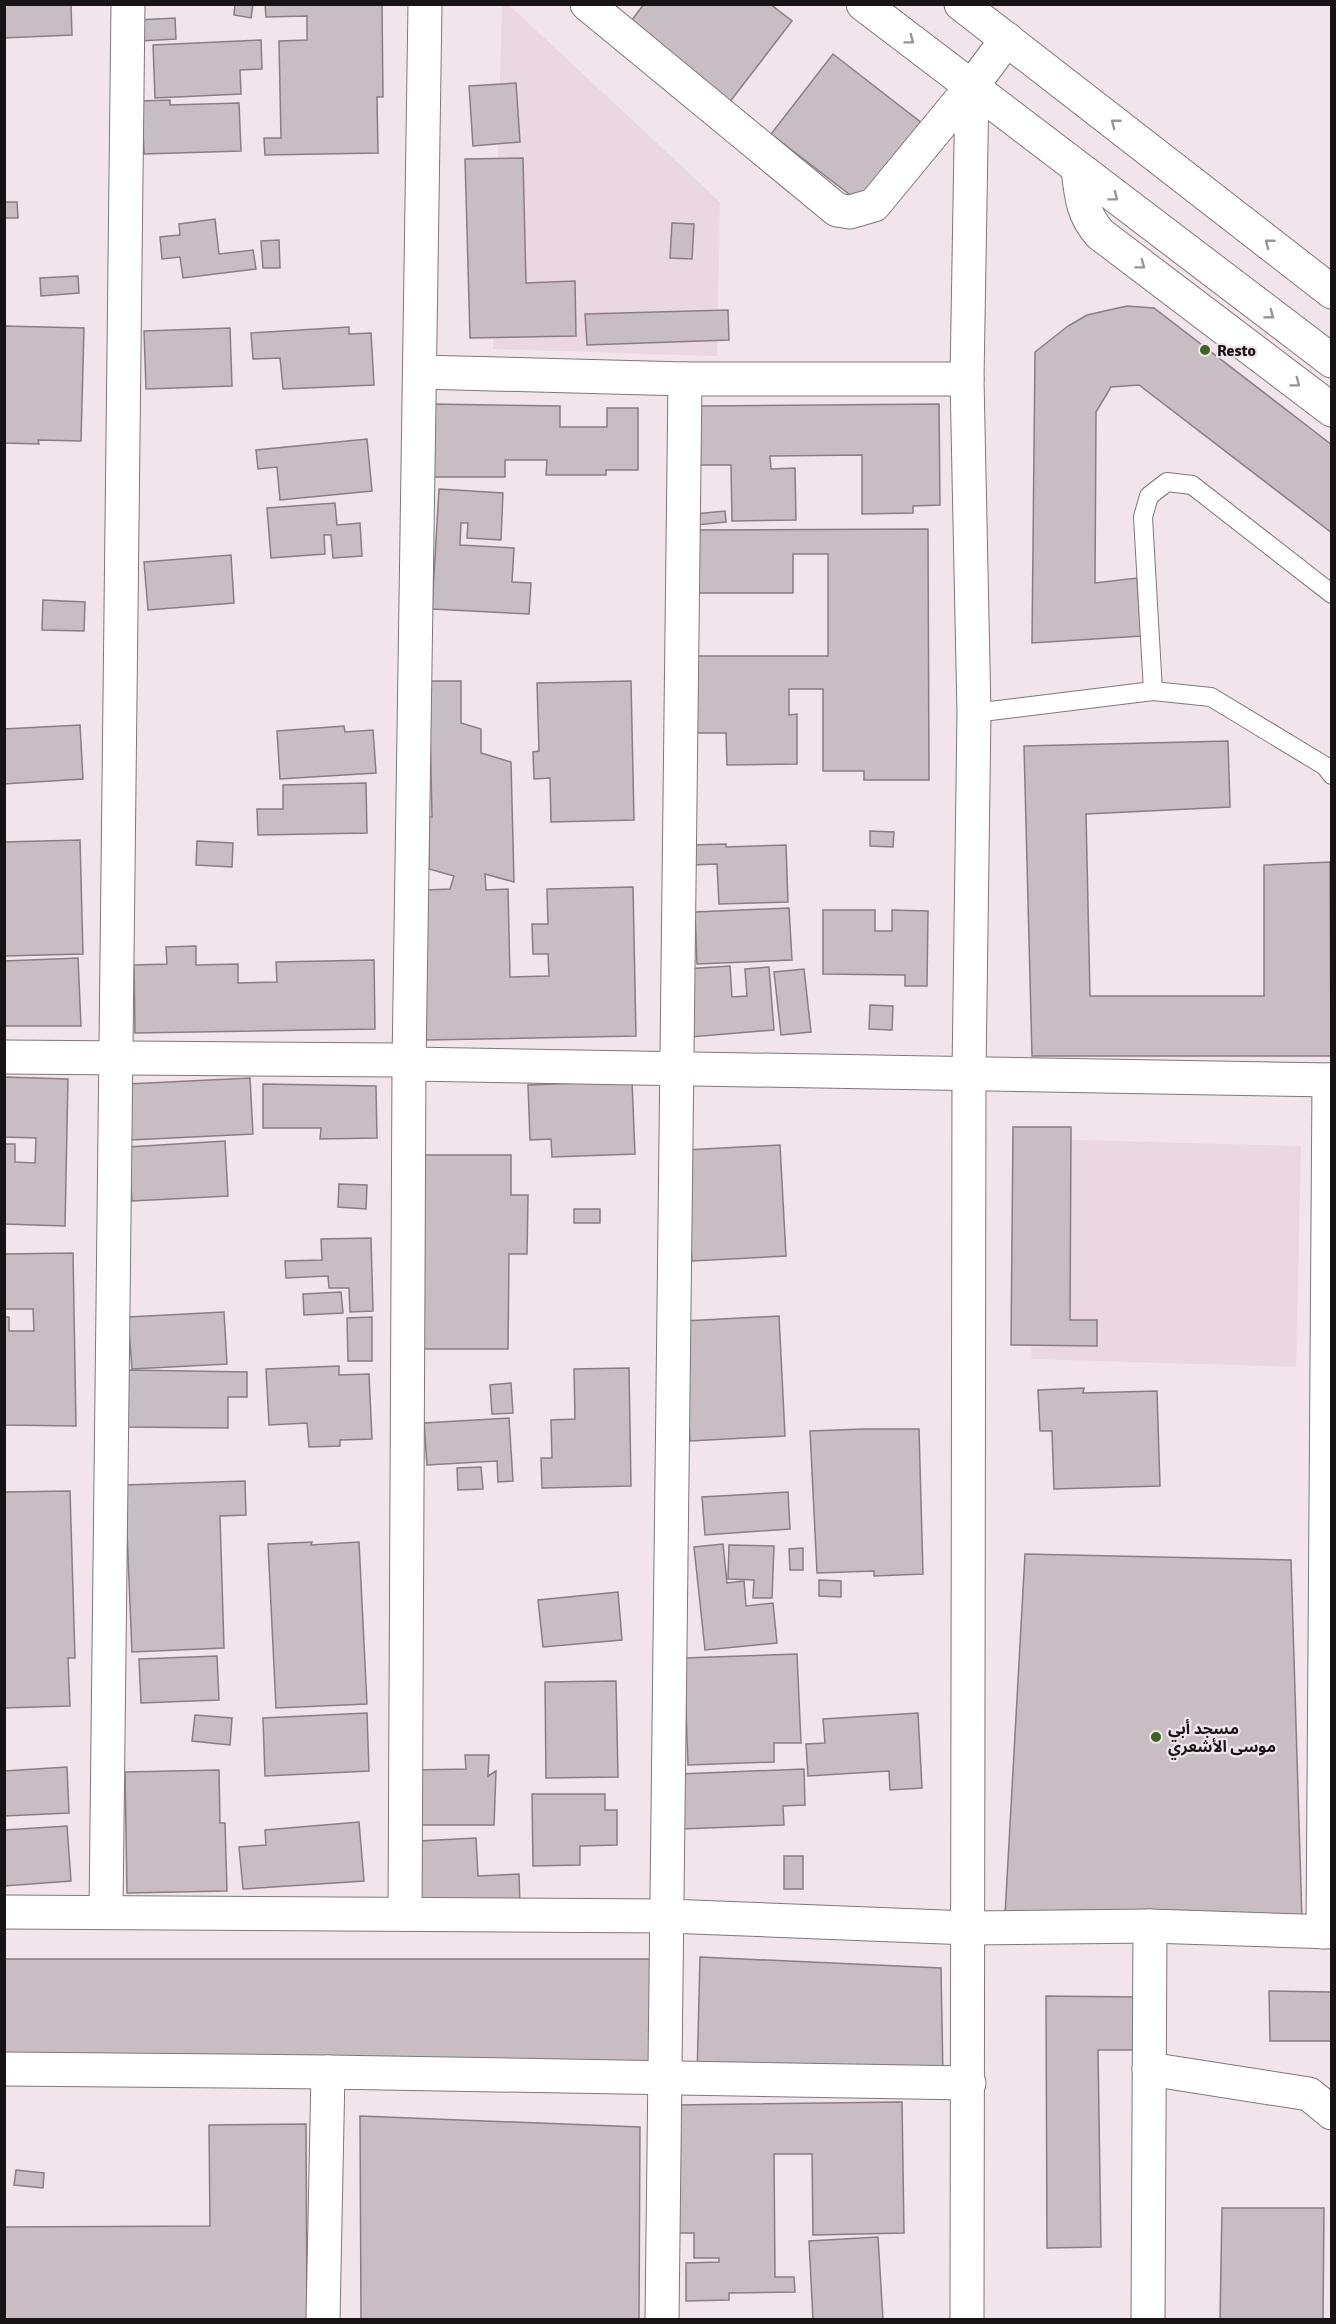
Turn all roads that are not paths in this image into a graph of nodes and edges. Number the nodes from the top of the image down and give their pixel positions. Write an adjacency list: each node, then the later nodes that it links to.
1 (128, 4): 20 (street)
2 (425, 4): 11 (street)
3 (587, 4): 7 (street)
4 (863, 4): 7 (street, one-way to 7)
5 (961, 4): 6 (street)
6 (1007, 39): 7 (street); 9 (street, one-way to 6)
7 (972, 86): 8 (street); 13 (street)
8 (1077, 169): 10 (street, one-way to 10); 14 (street, one-way to 14)
9 (1332, 292)
10 (1332, 361)
11 (420, 372): 12 (street); 21 (street)
12 (685, 379): 13 (street); 22 (street)
13 (967, 379): 17 (street)
14 (1332, 410)
15 (1332, 594): 16 (lane)
16 (1153, 691): 17 (lane); 18 (lane)
17 (974, 713): 23 (street)
18 (1332, 775)
19 (4, 1057): 20 (street)
20 (118, 1058): 21 (street); 28 (street)
21 (409, 1064): 22 (street); 29 (street)
22 (675, 1068): 23 (street); 30 (street)
23 (969, 1073): 24 (street); 32 (street)
24 (1330, 1080): 25 (street)
25 (1329, 1247): 26 (street)
26 (1328, 1766): 33 (street)
27 (4, 1912): 28 (street)
28 (106, 1912): 29 (street)
29 (405, 1914): 30 (street)
30 (667, 1916): 32 (street); 37 (street)
31 (1150, 1926): 32 (street); 33 (street); 34 (street)
32 (969, 1928): 38 (street)
33 (1327, 1932)
34 (1149, 2068): 39 (street); 43 (street)
35 (4, 2069): 36 (street)
36 (328, 2072): 37 (street); 40 (street)
37 (663, 2079): 38 (street); 41 (street)
38 (969, 2083): 42 (street)
39 (1332, 2113)
40 (322, 2319)
41 (662, 2319)
42 (967, 2319)
43 (1148, 2319)

